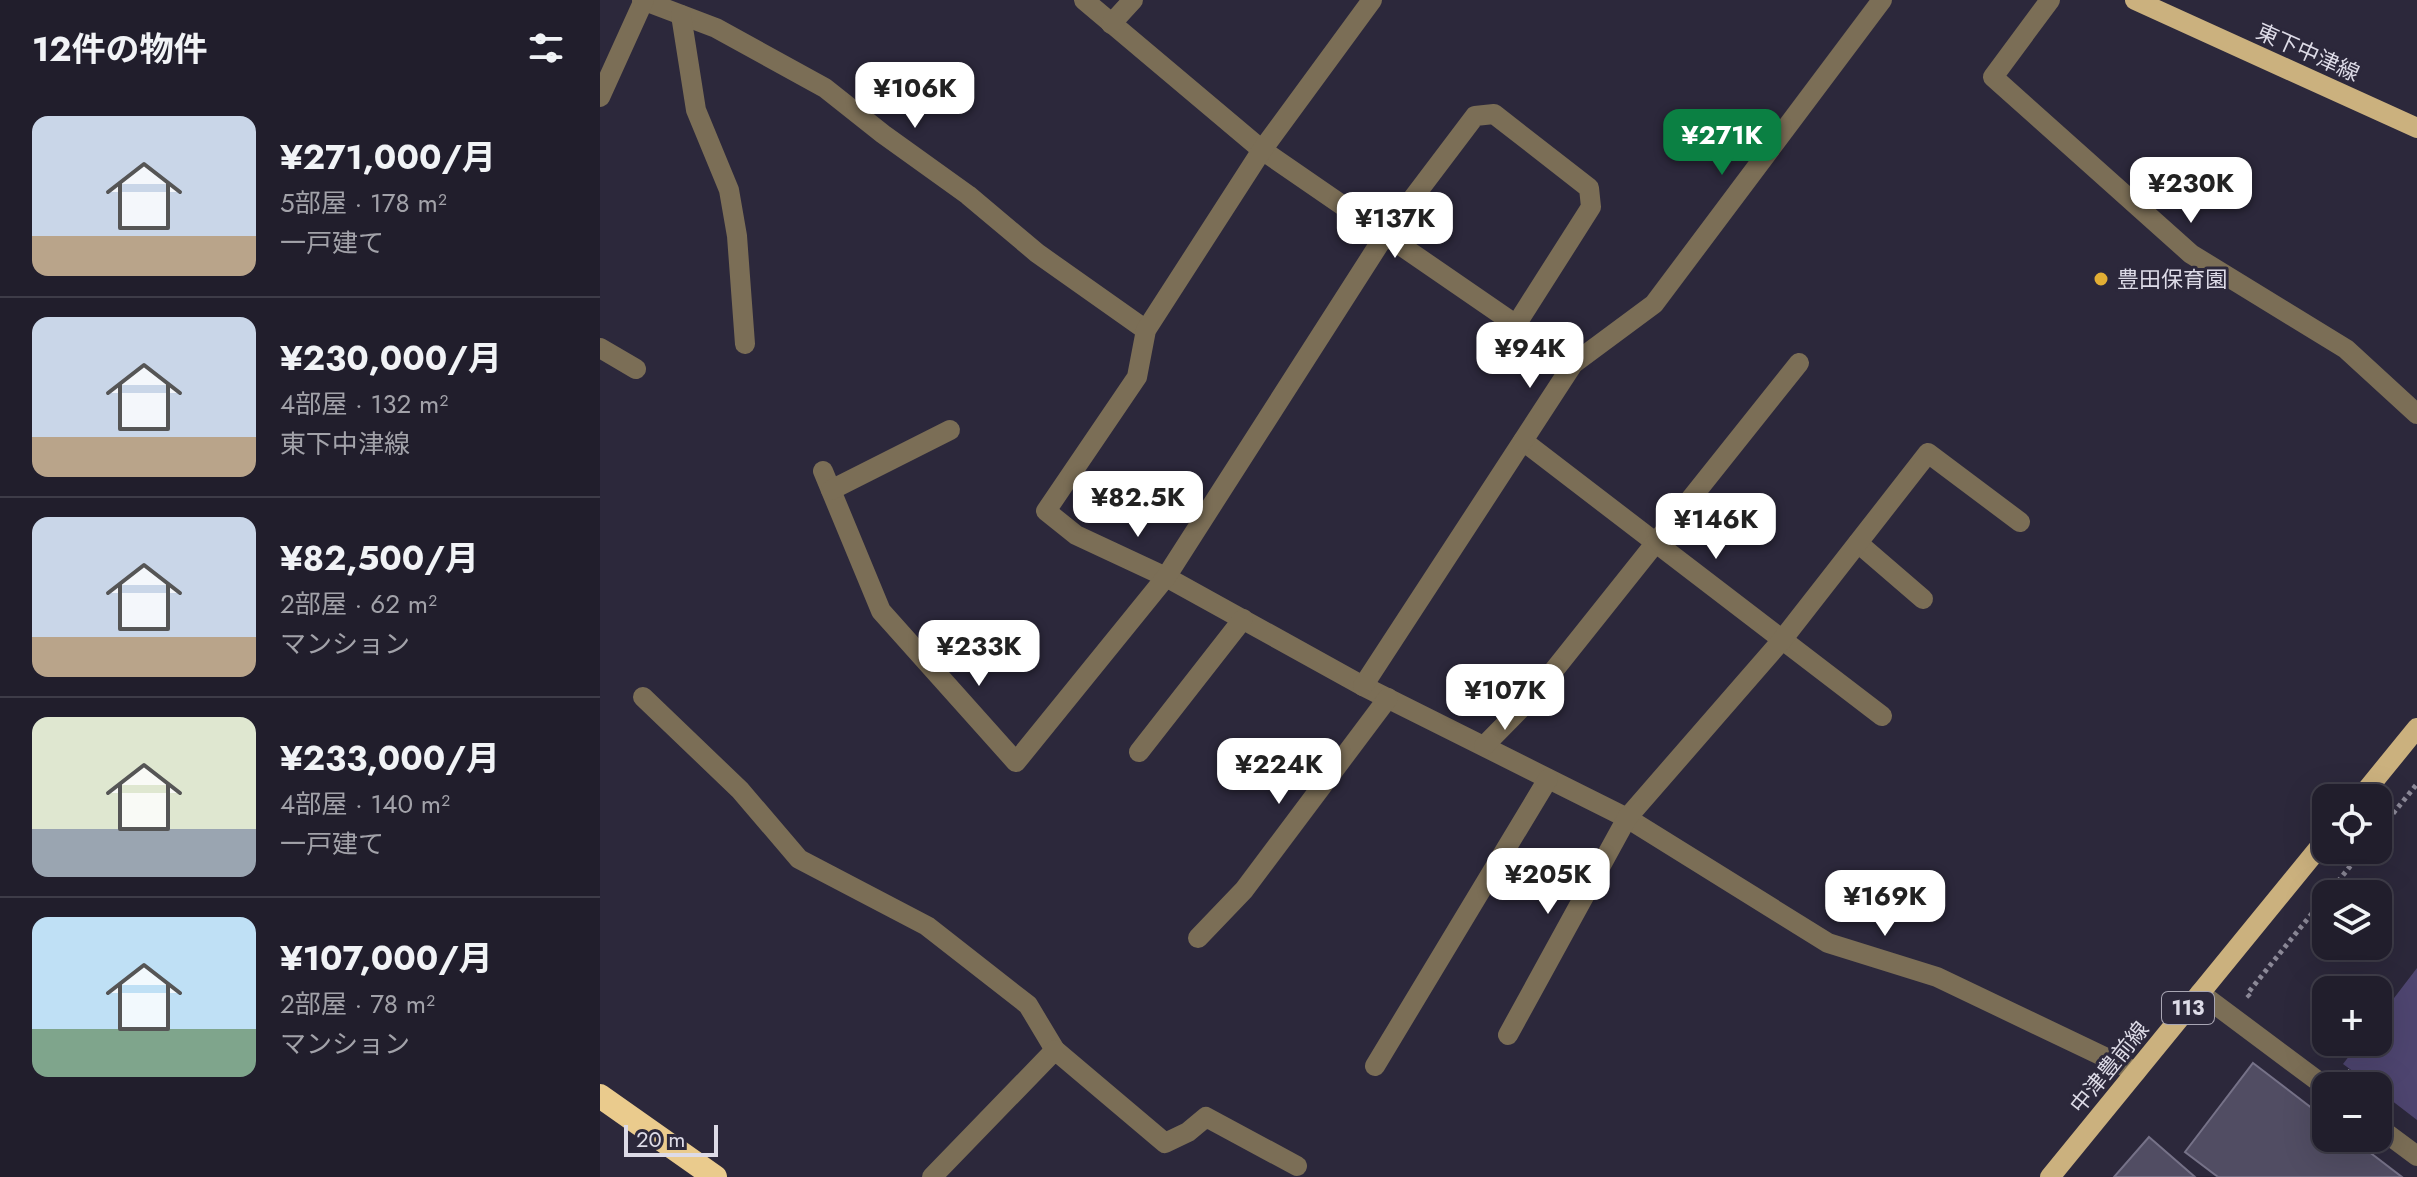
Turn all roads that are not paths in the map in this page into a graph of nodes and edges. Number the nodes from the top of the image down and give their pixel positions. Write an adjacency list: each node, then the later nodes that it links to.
1 (643, 0): 8 (street); 10 (street)
2 (1084, 0): 9 (street)
3 (1133, 0): 9 (street)
4 (1372, 0): 12 (street)
5 (1882, 0): 19 (street)
6 (2050, 0): 21 (street)
7 (2135, 0): 11 (main road, 東下中津線)
8 (681, 15): 15 (street); 16 (street)
9 (1111, 24): 12 (street)
10 (600, 97)
11 (2417, 128)
12 (1262, 150): 13 (street); 15 (street)
13 (1385, 235): 14 (street); 14 (street); 29 (street)
14 (1516, 325): 19 (street)
15 (1146, 330): 29 (street)
16 (745, 344)
17 (600, 348): 20 (street)
18 (1799, 363): 27 (street)
19 (1573, 364): 23 (street)
20 (636, 369)
21 (2417, 414)
22 (950, 430): 25 (street)
23 (1523, 441): 27 (street); 33 (street)
24 (823, 471): 25 (street)
25 (831, 490): 29 (street)
26 (2020, 522): 28 (street)
27 (1656, 543): 32 (street); 38 (street)
28 (1858, 543): 30 (street); 32 (street)
29 (1166, 577): 31 (street)
30 (1923, 599)
31 (1243, 619): 33 (street); 39 (street)
32 (1782, 640): 36 (street); 42 (street)
33 (1363, 686): 35 (street)
34 (643, 697): 47 (street)
35 (1388, 698): 38 (street); 44 (street)
36 (1882, 716)
37 (2417, 728): 41 (main road)
38 (1484, 746): 40 (street)
39 (1139, 752)
40 (1548, 779): 42 (street); 48 (street)
41 (2371, 784)
42 (1627, 818): 46 (street); 49 (street)
43 (2312, 856): 45 (main road, 中津豊前線 / 113)
44 (1198, 938)
45 (2200, 993): 49 (main road, 中津豊前線 / 113); 50 (street)
46 (1508, 1035)
47 (1055, 1050): 54 (street); 56 (street)
48 (1375, 1066)
49 (2136, 1072): 57 (main road, 中津豊前線 / 113)
50 (2312, 1077)
51 (600, 1096): 55 (highway)
52 (2392, 1137): 53 (street)
53 (2417, 1156)
54 (1297, 1166)
55 (715, 1177)
56 (932, 1177)
57 (2050, 1177)

